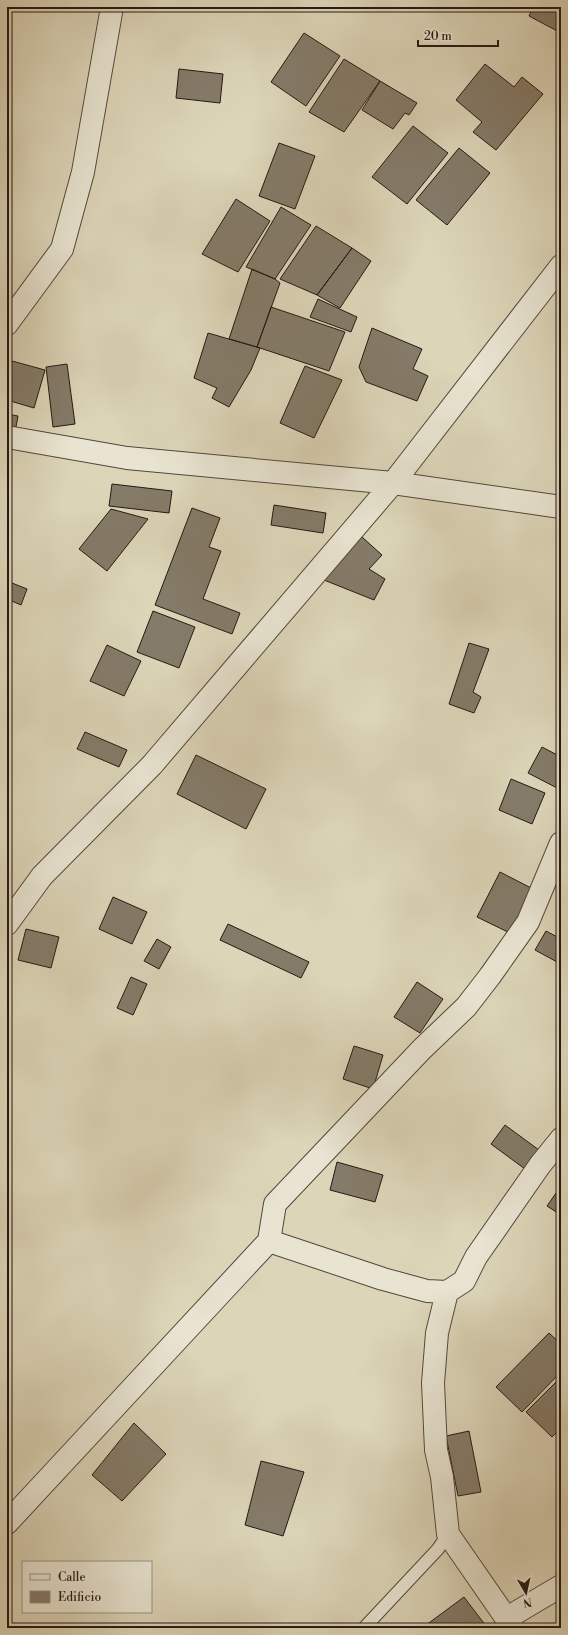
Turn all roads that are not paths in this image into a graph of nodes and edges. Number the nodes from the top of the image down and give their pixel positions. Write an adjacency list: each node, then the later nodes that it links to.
1 (112, 7): 3 (street)
2 (561, 266): 5 (street)
3 (7, 324)
4 (7, 437): 5 (street)
5 (393, 483): 6 (street); 8 (street)
6 (561, 507)
7 (561, 843): 10 (street)
8 (7, 924)
9 (561, 1139): 11 (street)
10 (269, 1241): 11 (street); 12 (street)
11 (447, 1292): 13 (street)
12 (7, 1523)
13 (448, 1534): 15 (street); 16 (lane)
14 (561, 1586): 15 (street)
15 (510, 1623)
16 (364, 1628)

